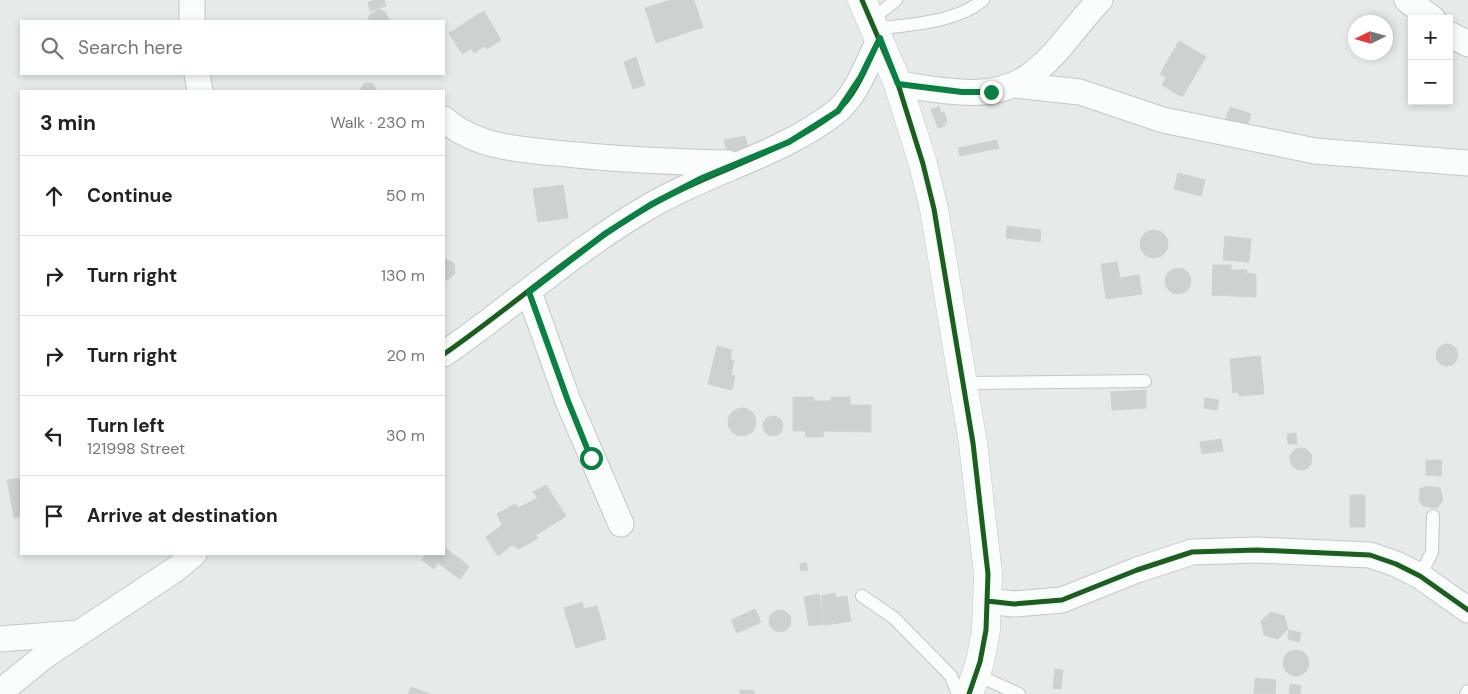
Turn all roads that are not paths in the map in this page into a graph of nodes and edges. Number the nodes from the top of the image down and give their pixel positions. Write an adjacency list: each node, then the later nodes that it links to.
1 (192, 0): 7 (street)
2 (896, 0): 8 (lane)
3 (983, 0): 8 (lane)
4 (1100, 0): 13 (street)
5 (1407, 0): 6 (street)
6 (1428, 15)
7 (192, 20)
8 (872, 22): 12 (street); 17 (street)
9 (1453, 36): 10 (street)
10 (1468, 44)
11 (197, 75): 14 (street)
12 (898, 84): 13 (street); 21 (street)
13 (1015, 85): 16 (street)
14 (200, 90)
15 (445, 120): 17 (street)
16 (1468, 163)
17 (736, 164): 18 (street)
18 (529, 292): 19 (street); 23 (street)
19 (445, 353)
20 (1144, 382): 21 (lane)
21 (964, 383): 27 (street)
22 (1433, 516): 25 (lane)
23 (621, 524)
24 (193, 555): 29 (street)
25 (1420, 576): 27 (street); 28 (street)
26 (862, 596): 31 (lane)
27 (987, 601): 31 (street)
28 (1468, 610)
29 (79, 633): 30 (street); 33 (street)
30 (0, 639)
31 (967, 687): 34 (lane)
32 (1468, 691): 35 (lane)
33 (0, 692)
34 (1019, 694)
35 (1466, 694)

